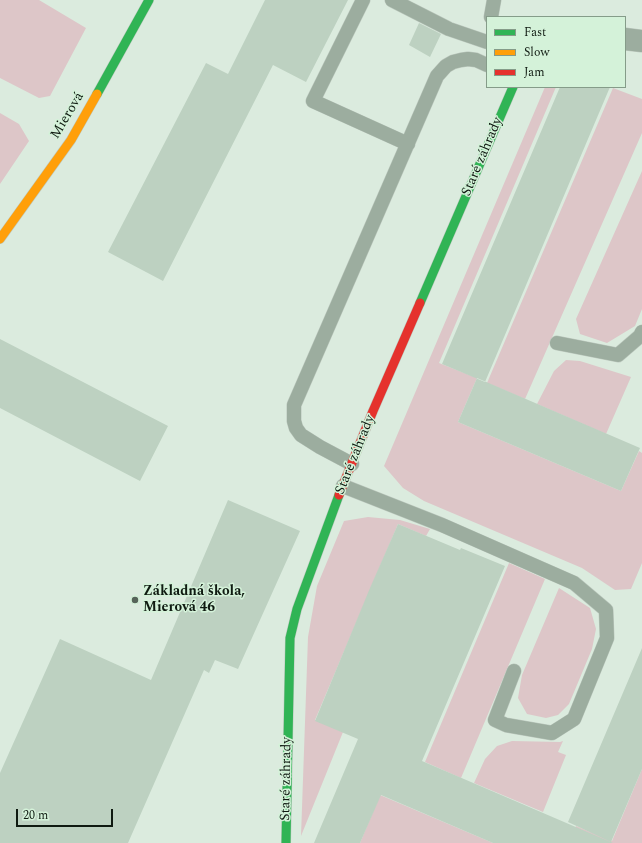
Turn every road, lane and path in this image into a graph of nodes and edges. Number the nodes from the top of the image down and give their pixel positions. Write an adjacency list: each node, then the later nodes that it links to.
1 (149, 0): 12 (street, Mierová)
2 (363, 0): 11 (lane)
3 (392, 0): 8 (lane)
4 (494, 0): 5 (lane)
5 (492, 16)
6 (626, 39): 7 (street)
7 (642, 42)
8 (486, 43)
9 (486, 64): 11 (lane)
10 (513, 88): 15 (street, Staré záhrady)
11 (408, 144): 15 (lane)
12 (0, 239)
13 (642, 332): 14 (lane)
14 (557, 343)
15 (352, 464): 16 (street, Staré záhrady)
16 (343, 486): 17 (lane); 18 (street, Staré záhrady)
17 (514, 671)
18 (286, 843)

